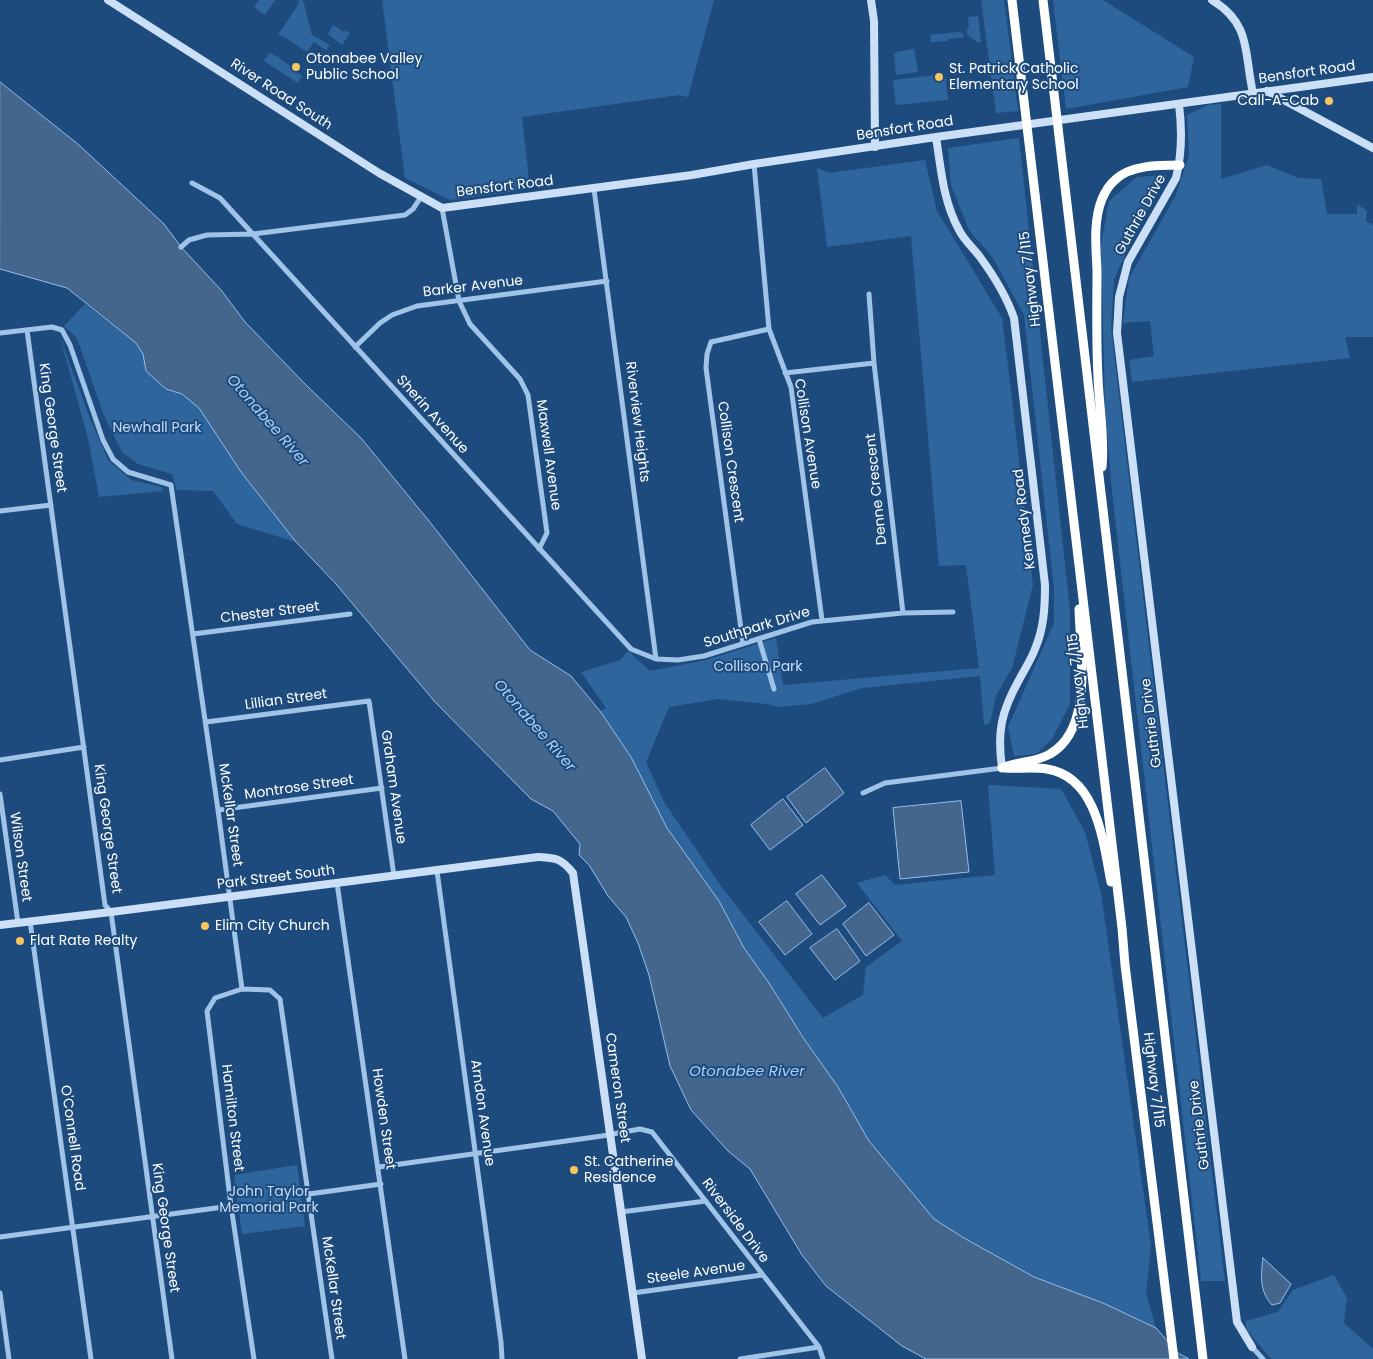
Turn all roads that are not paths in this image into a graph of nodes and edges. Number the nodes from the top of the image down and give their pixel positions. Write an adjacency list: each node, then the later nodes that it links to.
1 (108, 0): 17 (street, River Road South)
2 (871, 0): 11 (street)
3 (1012, 0): 33 (highway, Highway 7/115)
4 (1043, 0): 30 (highway, Highway 7/115)
5 (1212, 0): 8 (street)
6 (1373, 77): 7 (street, Bensfort Road)
7 (1267, 91): 8 (street, Bensfort Road); 12 (street)
8 (1252, 93): 9 (street, Bensfort Road)
9 (1179, 104): 10 (street, Bensfort Road); 14 (street, Guthrie Drive)
10 (936, 137): 11 (street, Bensfort Road); 48 (street, Kennedy Road)
11 (874, 147): 13 (street, Bensfort Road)
12 (1373, 148)
13 (754, 164): 16 (street, Bensfort Road); 24 (street, Collison Avenue)
14 (1180, 165): 30 (highway); 79 (street, Guthrie Drive)
15 (192, 183): 19 (street, Sherin Avenue)
16 (594, 189): 18 (street, Bensfort Road); 21 (street, Riverview Heights)
17 (421, 197): 18 (street, River Road South); 19 (street)
18 (442, 208): 23 (street, Maxwell Avenue)
19 (253, 234): 20 (street); 27 (street, Sherin Avenue)
20 (181, 247)
21 (607, 281): 23 (street, Barker Avenue); 42 (street, Riverview Heights)
22 (868, 294): 28 (street, Denne Crescent)
23 (459, 301): 27 (street, Barker Avenue); 34 (street, Maxwell Avenue)
24 (769, 329): 29 (street, Collison Avenue); 41 (street, Collison Crescent)
25 (27, 330): 26 (street); 31 (street, King George Street); 39 (street, McKellar Street)
26 (0, 333)
27 (355, 347): 34 (street, Sherin Avenue)
28 (874, 363): 29 (street); 36 (street, Denne Crescent)
29 (785, 373): 38 (street, Collison Avenue)
30 (1100, 485): 91 (highway, Highway 7/115)
31 (51, 505): 32 (street); 46 (street, King George Street)
32 (0, 511)
33 (1073, 514): 48 (highway); 62 (highway, Highway 7/115)
34 (539, 549): 42 (street, Sherin Avenue)
35 (953, 612): 36 (street, Southpark Drive)
36 (903, 613): 38 (street, Southpark Drive)
37 (350, 614): 39 (street, Chester Street)
38 (822, 620): 40 (street, Southpark Drive)
39 (193, 634): 45 (street, McKellar Street)
40 (758, 639): 41 (street, Southpark Drive); 43 (street)
41 (743, 644): 42 (street, Southpark Drive)
42 (656, 659)
43 (774, 688)
44 (369, 701): 45 (street, Lillian Street); 49 (street, Graham Avenue)
45 (206, 722): 52 (street, McKellar Street)
46 (84, 747): 47 (street); 58 (street, King George Street)
47 (0, 760)
48 (1002, 768): 50 (street); 62 (highway)
49 (382, 788): 52 (street, Montrose Street); 55 (street, Graham Avenue)
50 (863, 793)
51 (0, 794): 60 (street, Wilson Street)
52 (218, 810): 57 (street, McKellar Street)
53 (556, 858): 54 (street, Park Street South); 64 (street, Cameron Street)
54 (437, 871): 55 (street, Park Street South); 65 (street, Arndon Avenue)
55 (394, 876): 56 (street, Park Street South)
56 (337, 883): 57 (street, Park Street South); 66 (street, Howden Street)
57 (229, 896): 58 (street, Park Street South); 63 (street, McKellar Street)
58 (111, 912): 59 (street, Park Street South); 72 (street, King George Street)
59 (30, 921): 60 (street, Park Street South); 73 (street, O'Connell Road)
60 (18, 923): 61 (street, Park Street South)
61 (0, 925)
62 (1125, 965): 90 (highway, Highway 7/115)
63 (242, 989): 68 (street, McKellar Street); 70 (street, Hamilton Street)
64 (611, 1135): 65 (street, Riverside Drive); 69 (street, Riverside Drive); 71 (street, Cameron Street)
65 (476, 1153): 66 (street, Riverside Drive); 86 (street, Arndon Avenue)
66 (379, 1167): 67 (street, Howden Street)
67 (380, 1184): 68 (street); 85 (street, Howden Street)
68 (309, 1194): 84 (street, McKellar Street)
69 (706, 1200): 71 (street); 75 (street, Riverside Drive)
70 (231, 1206): 72 (street); 83 (street, Hamilton Street)
71 (621, 1212): 77 (street, Cameron Street)
72 (153, 1216): 73 (street); 82 (street, King George Street)
73 (73, 1226): 74 (street); 81 (street, O'Connell Road)
74 (0, 1237)
75 (762, 1275): 77 (street, Steele Avenue); 78 (street, Riverside Drive)
76 (0, 1293): 80 (street)
77 (633, 1293): 87 (street, Cameron Street)
78 (819, 1347): 88 (street); 89 (street, Riverside Drive)
79 (1252, 1347): 92 (street)
80 (9, 1359)
81 (91, 1359)
82 (172, 1359)
83 (254, 1359)
84 (332, 1359)
85 (405, 1359)
86 (502, 1359)
87 (642, 1359)
88 (740, 1359)
89 (823, 1359)
90 (1174, 1359)
91 (1202, 1359)
92 (1263, 1359)

